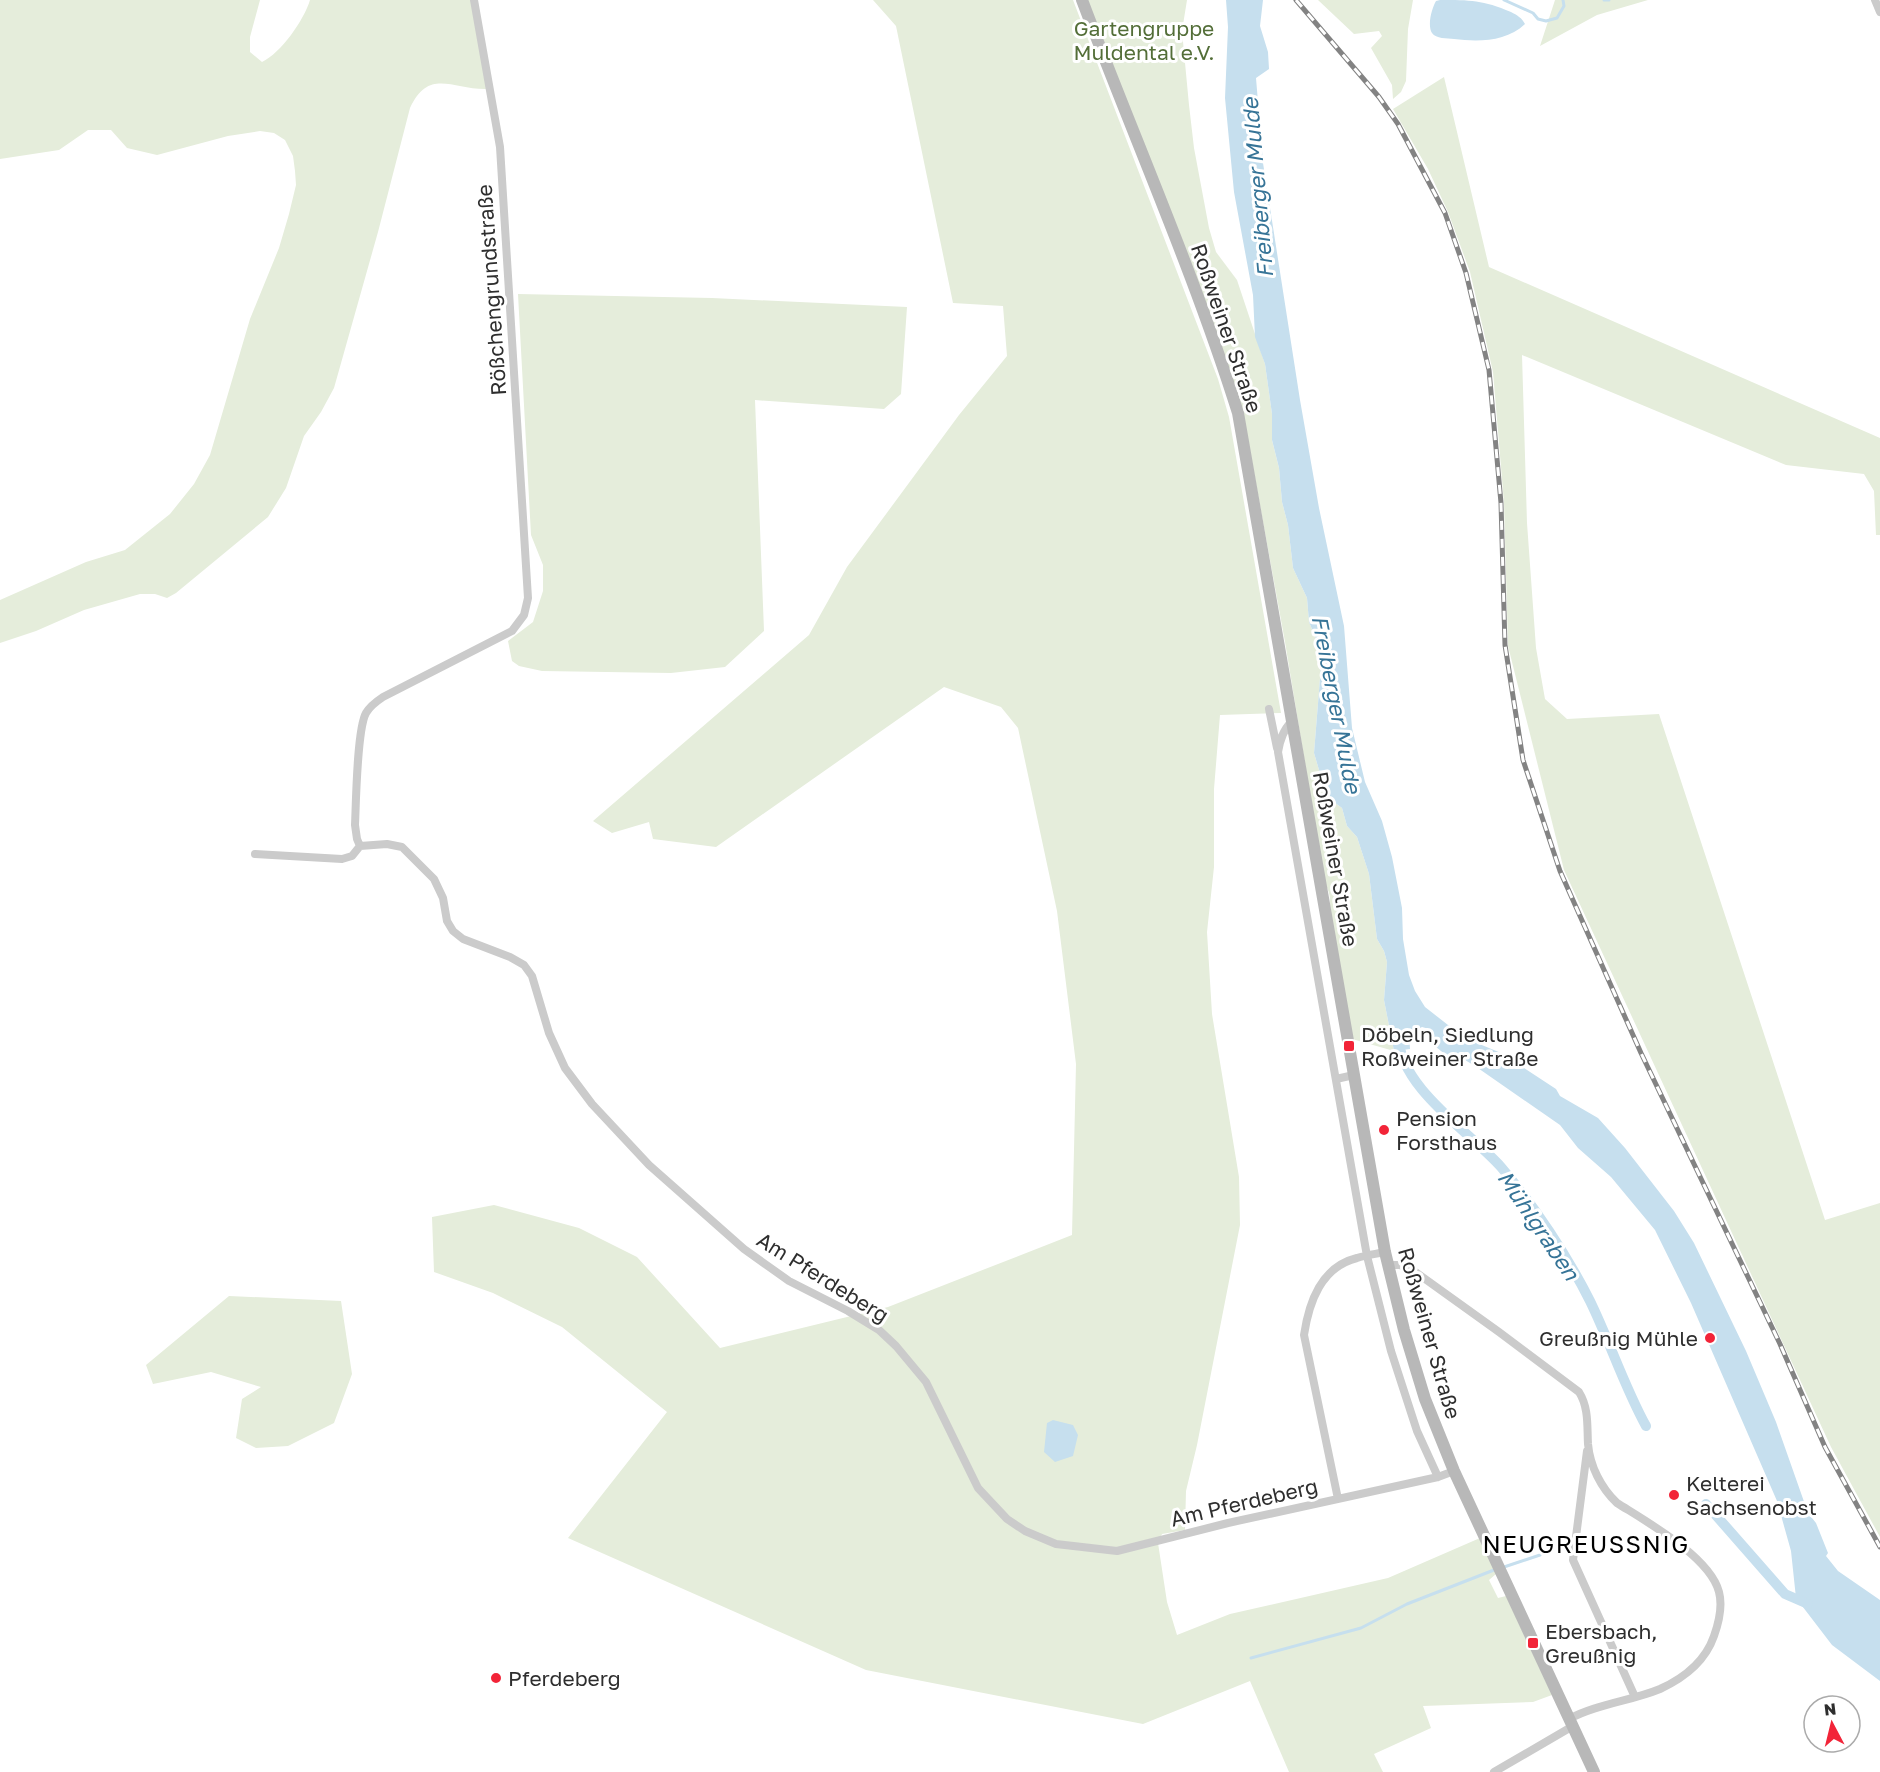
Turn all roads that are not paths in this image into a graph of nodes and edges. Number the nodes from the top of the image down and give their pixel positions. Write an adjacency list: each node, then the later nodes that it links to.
1 (474, 0): 8 (street, Rößchengrundstraße)
2 (1082, 0): 6 (main road, Roßweiner Straße)
3 (1875, 0): 4 (street)
4 (1880, 12)
5 (1269, 709): 7 (street)
6 (1292, 721): 7 (street); 10 (main road, Roßweiner Straße)
7 (1278, 752): 11 (street)
8 (360, 846): 9 (street); 20 (street, Am Pferdeberg)
9 (255, 854)
10 (1354, 1075): 11 (street); 12 (main road, Roßweiner Straße)
11 (1336, 1079): 13 (street)
12 (1371, 1174): 13 (street); 14 (main road, Roßweiner Straße)
13 (1353, 1177): 15 (street)
14 (1385, 1252): 15 (street); 16 (main road, Roßweiner Straße)
15 (1367, 1256): 19 (street); 20 (street)
16 (1388, 1265): 17 (street); 18 (main road, Roßweiner Straße)
17 (1588, 1447): 21 (street); 21 (street)
18 (1454, 1471): 19 (street, Am Pferdeberg); 22 (main road, Roßweiner Straße)
19 (1438, 1477): 20 (street, Am Pferdeberg)
20 (1338, 1499)
21 (1635, 1698): 22 (street)
22 (1571, 1723): 23 (street); 24 (main road, Roßweiner Straße)
23 (1494, 1772)
24 (1594, 1772)

